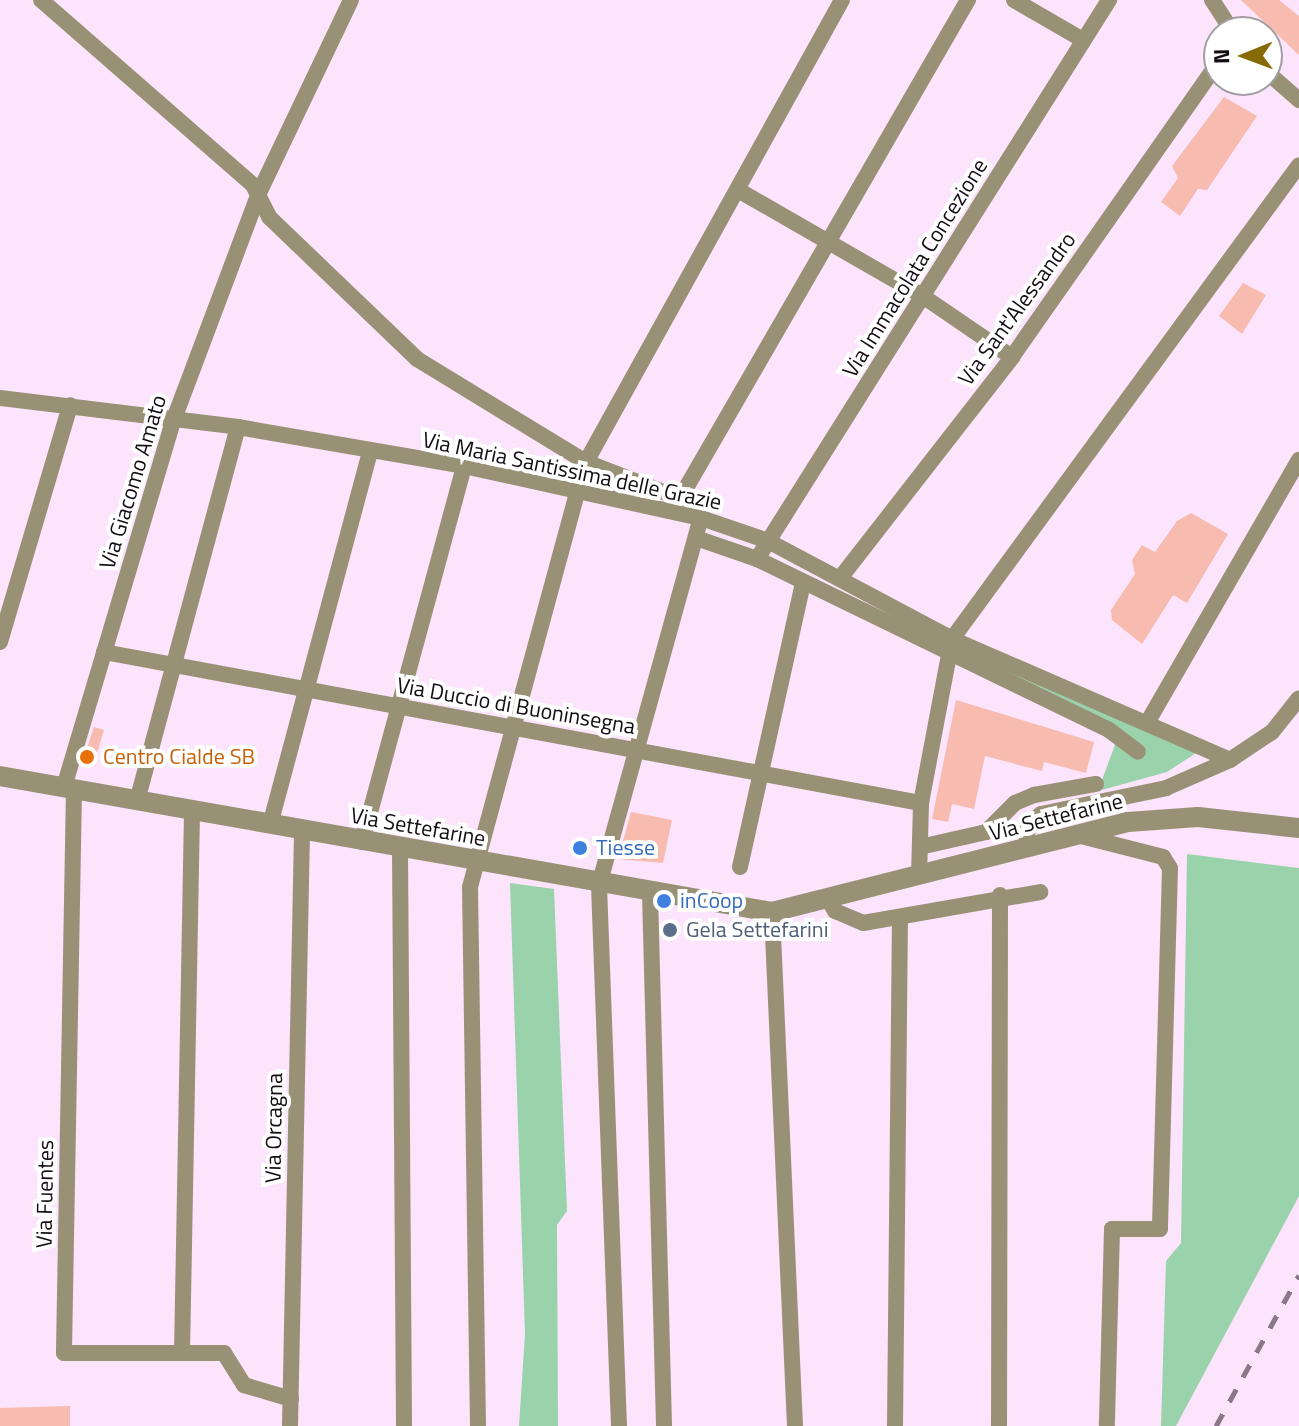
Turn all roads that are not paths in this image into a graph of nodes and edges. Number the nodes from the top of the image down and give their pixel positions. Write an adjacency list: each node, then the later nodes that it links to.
1 (41, 0): 13 (street, Via Maria Santissima delle Grazie)
2 (351, 0): 13 (street, Via Giacomo Amato)
3 (842, 0): 12 (street)
4 (968, 0): 14 (street)
5 (1014, 0): 7 (street)
6 (1109, 0): 7 (street, Via Immacolata Concezione)
7 (1083, 40): 15 (street, Via Immacolata Concezione)
8 (1203, 84): 16 (street, Via Sant'Alessandro)
9 (1283, 86): 10 (street)
10 (1299, 100)
11 (1299, 165): 34 (street)
12 (738, 190): 14 (street); 23 (street)
13 (258, 195): 19 (street, Via Giacomo Amato); 23 (street, Via Maria Santissima delle Grazie)
14 (831, 240): 15 (street); 26 (street)
15 (924, 297): 16 (street); 29 (street, Via Immacolata Concezione)
16 (1012, 357): 31 (street, Via Sant'Alessandro)
17 (0, 398): 18 (street, Via Maria Santissima delle Grazie)
18 (70, 405): 19 (street, Via Maria Santissima delle Grazie); 33 (street)
19 (174, 419): 20 (street, Via Maria Santissima delle Grazie); 35 (street, Via Giacomo Amato)
20 (238, 427): 21 (street, Via Maria Santissima delle Grazie); 36 (street)
21 (370, 452): 24 (street, Via Maria Santissima delle Grazie); 37 (street)
22 (1299, 460): 40 (street)
23 (586, 462): 26 (street, Via Maria Santissima delle Grazie)
24 (464, 466): 25 (street, Via Maria Santissima delle Grazie); 39 (street)
25 (578, 490): 26 (street, Via Maria Santissima delle Grazie); 41 (street)
26 (676, 505): 27 (street, Via Maria Santissima delle Grazie)
27 (701, 518): 28 (street); 29 (street, Via Maria Santissima delle Grazie)
28 (696, 538): 30 (street, Via Maria Santissima delle Grazie); 42 (street)
29 (768, 541): 30 (street, Via Immacolata Concezione); 31 (street, Via Maria Santissima delle Grazie)
30 (757, 559): 32 (street, Via Maria Santissima delle Grazie)
31 (841, 577): 34 (street, Via Maria Santissima delle Grazie)
32 (803, 583): 34 (street, Via Maria Santissima delle Grazie); 45 (street)
33 (0, 642)
34 (950, 647): 40 (street, Via Maria Santissima delle Grazie); 43 (street); 50 (street)
35 (104, 652): 36 (street, Via Duccio di Buoninsegna); 48 (street, Via Giacomo Amato)
36 (174, 665): 37 (street, Via Duccio di Buoninsegna); 49 (street)
37 (307, 690): 39 (street, Via Duccio di Buoninsegna); 52 (street)
38 (1299, 698): 44 (street)
39 (399, 707): 41 (street, Via Duccio di Buoninsegna); 56 (street)
40 (1147, 723): 44 (street, Via Maria Santissima delle Grazie)
41 (512, 727): 42 (street, Via Duccio di Buoninsegna); 60 (street)
42 (635, 750): 45 (street, Via Duccio di Buoninsegna); 63 (street)
43 (1138, 752)
44 (1230, 760): 58 (street)
45 (761, 773): 50 (street, Via Duccio di Buoninsegna); 61 (street)
46 (0, 776): 48 (street, Via Settefarine)
47 (1096, 784): 57 (street)
48 (69, 788): 49 (street, Via Settefarine); 70 (street, Via Fuentes)
49 (137, 801): 51 (street, Via Settefarine)
50 (921, 803): 57 (street)
51 (192, 811): 52 (street, Via Settefarine); 70 (street)
52 (270, 825): 54 (street, Via Settefarine)
53 (1299, 828): 55 (street, Via Settefarine)
54 (302, 831): 56 (street, Via Settefarine); 71 (street, Via Orcagna)
55 (1077, 835): 58 (street, Via Settefarine); 80 (street)
56 (362, 842): 59 (street, Via Settefarine)
57 (920, 847): 62 (street)
58 (1026, 848): 62 (street, Via Settefarine)
59 (400, 849): 60 (street, Via Settefarine); 73 (street)
60 (474, 862): 63 (street, Via Settefarine); 74 (street)
61 (740, 867)
62 (919, 876): 67 (street, Via Settefarine)
63 (599, 885): 65 (street, Via Settefarine); 75 (street)
64 (1040, 892): 66 (street)
65 (650, 894): 68 (street, Via Settefarine); 76 (street)
66 (1000, 895): 69 (street); 79 (street)
67 (828, 899): 68 (street, Via Settefarine); 69 (street)
68 (772, 912): 77 (street)
69 (900, 918): 78 (street)
70 (182, 1353): 71 (street, Via Fuentes)
71 (291, 1399): 72 (street, Via Orcagna)
72 (290, 1426)
73 (404, 1426)
74 (478, 1426)
75 (619, 1426)
76 (664, 1426)
77 (795, 1426)
78 (895, 1426)
79 (999, 1426)
80 (1107, 1426)

